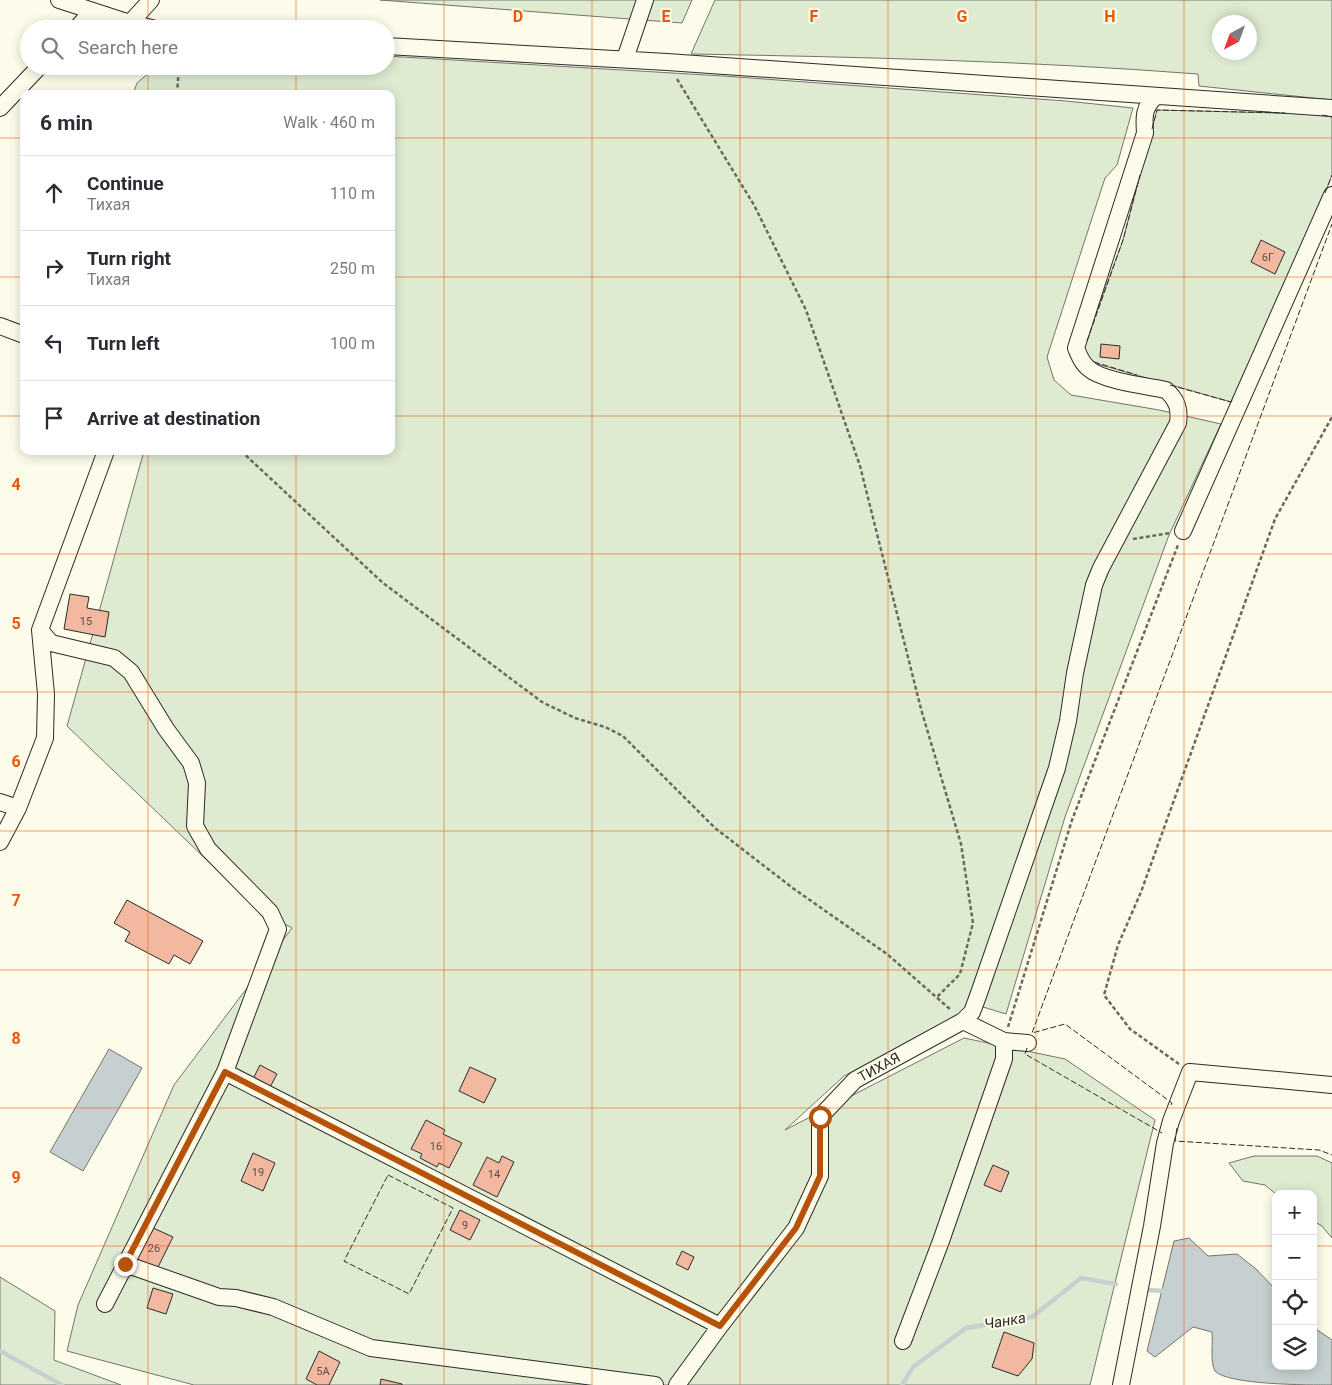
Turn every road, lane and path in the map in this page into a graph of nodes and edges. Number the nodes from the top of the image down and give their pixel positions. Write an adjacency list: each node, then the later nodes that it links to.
1 (59, 0): 4 (street)
2 (151, 0): 7 (street)
3 (645, 0): 9 (street)
4 (92, 11): 5 (street); 6 (street)
5 (84, 20)
6 (118, 20)
7 (134, 20)
8 (395, 46): 9 (street)
9 (625, 59): 10 (street)
10 (667, 62): 14 (street); 29 (path)
11 (31, 75): 15 (street)
12 (178, 75): 13 (path)
13 (177, 90)
14 (1155, 97): 16 (street); 24 (street)
15 (0, 108)
16 (1332, 108)
17 (1332, 195): 23 (street)
18 (0, 326): 19 (street)
19 (20, 334)
20 (1332, 416): 34 (path)
21 (105, 455): 25 (street)
22 (245, 455): 29 (path)
23 (1183, 531): 24 (path); 31 (path)
24 (1116, 542): 30 (street)
25 (40, 630): 27 (street); 33 (street)
26 (0, 802): 27 (street)
27 (18, 808): 28 (street)
28 (0, 842)
29 (937, 997): 30 (path)
30 (963, 1021): 31 (street); 38 (street, ТИХАЯ)
31 (1004, 1041): 32 (street); 39 (street)
32 (1028, 1043)
33 (225, 1072): 36 (street); 38 (street)
34 (1190, 1072): 35 (street); 42 (street)
35 (1332, 1085)
36 (125, 1264): 37 (street); 40 (street)
37 (105, 1304)
38 (720, 1326): 41 (street, ТИХАЯ)
39 (903, 1341)
40 (655, 1385)
41 (677, 1385)
42 (1121, 1385)

